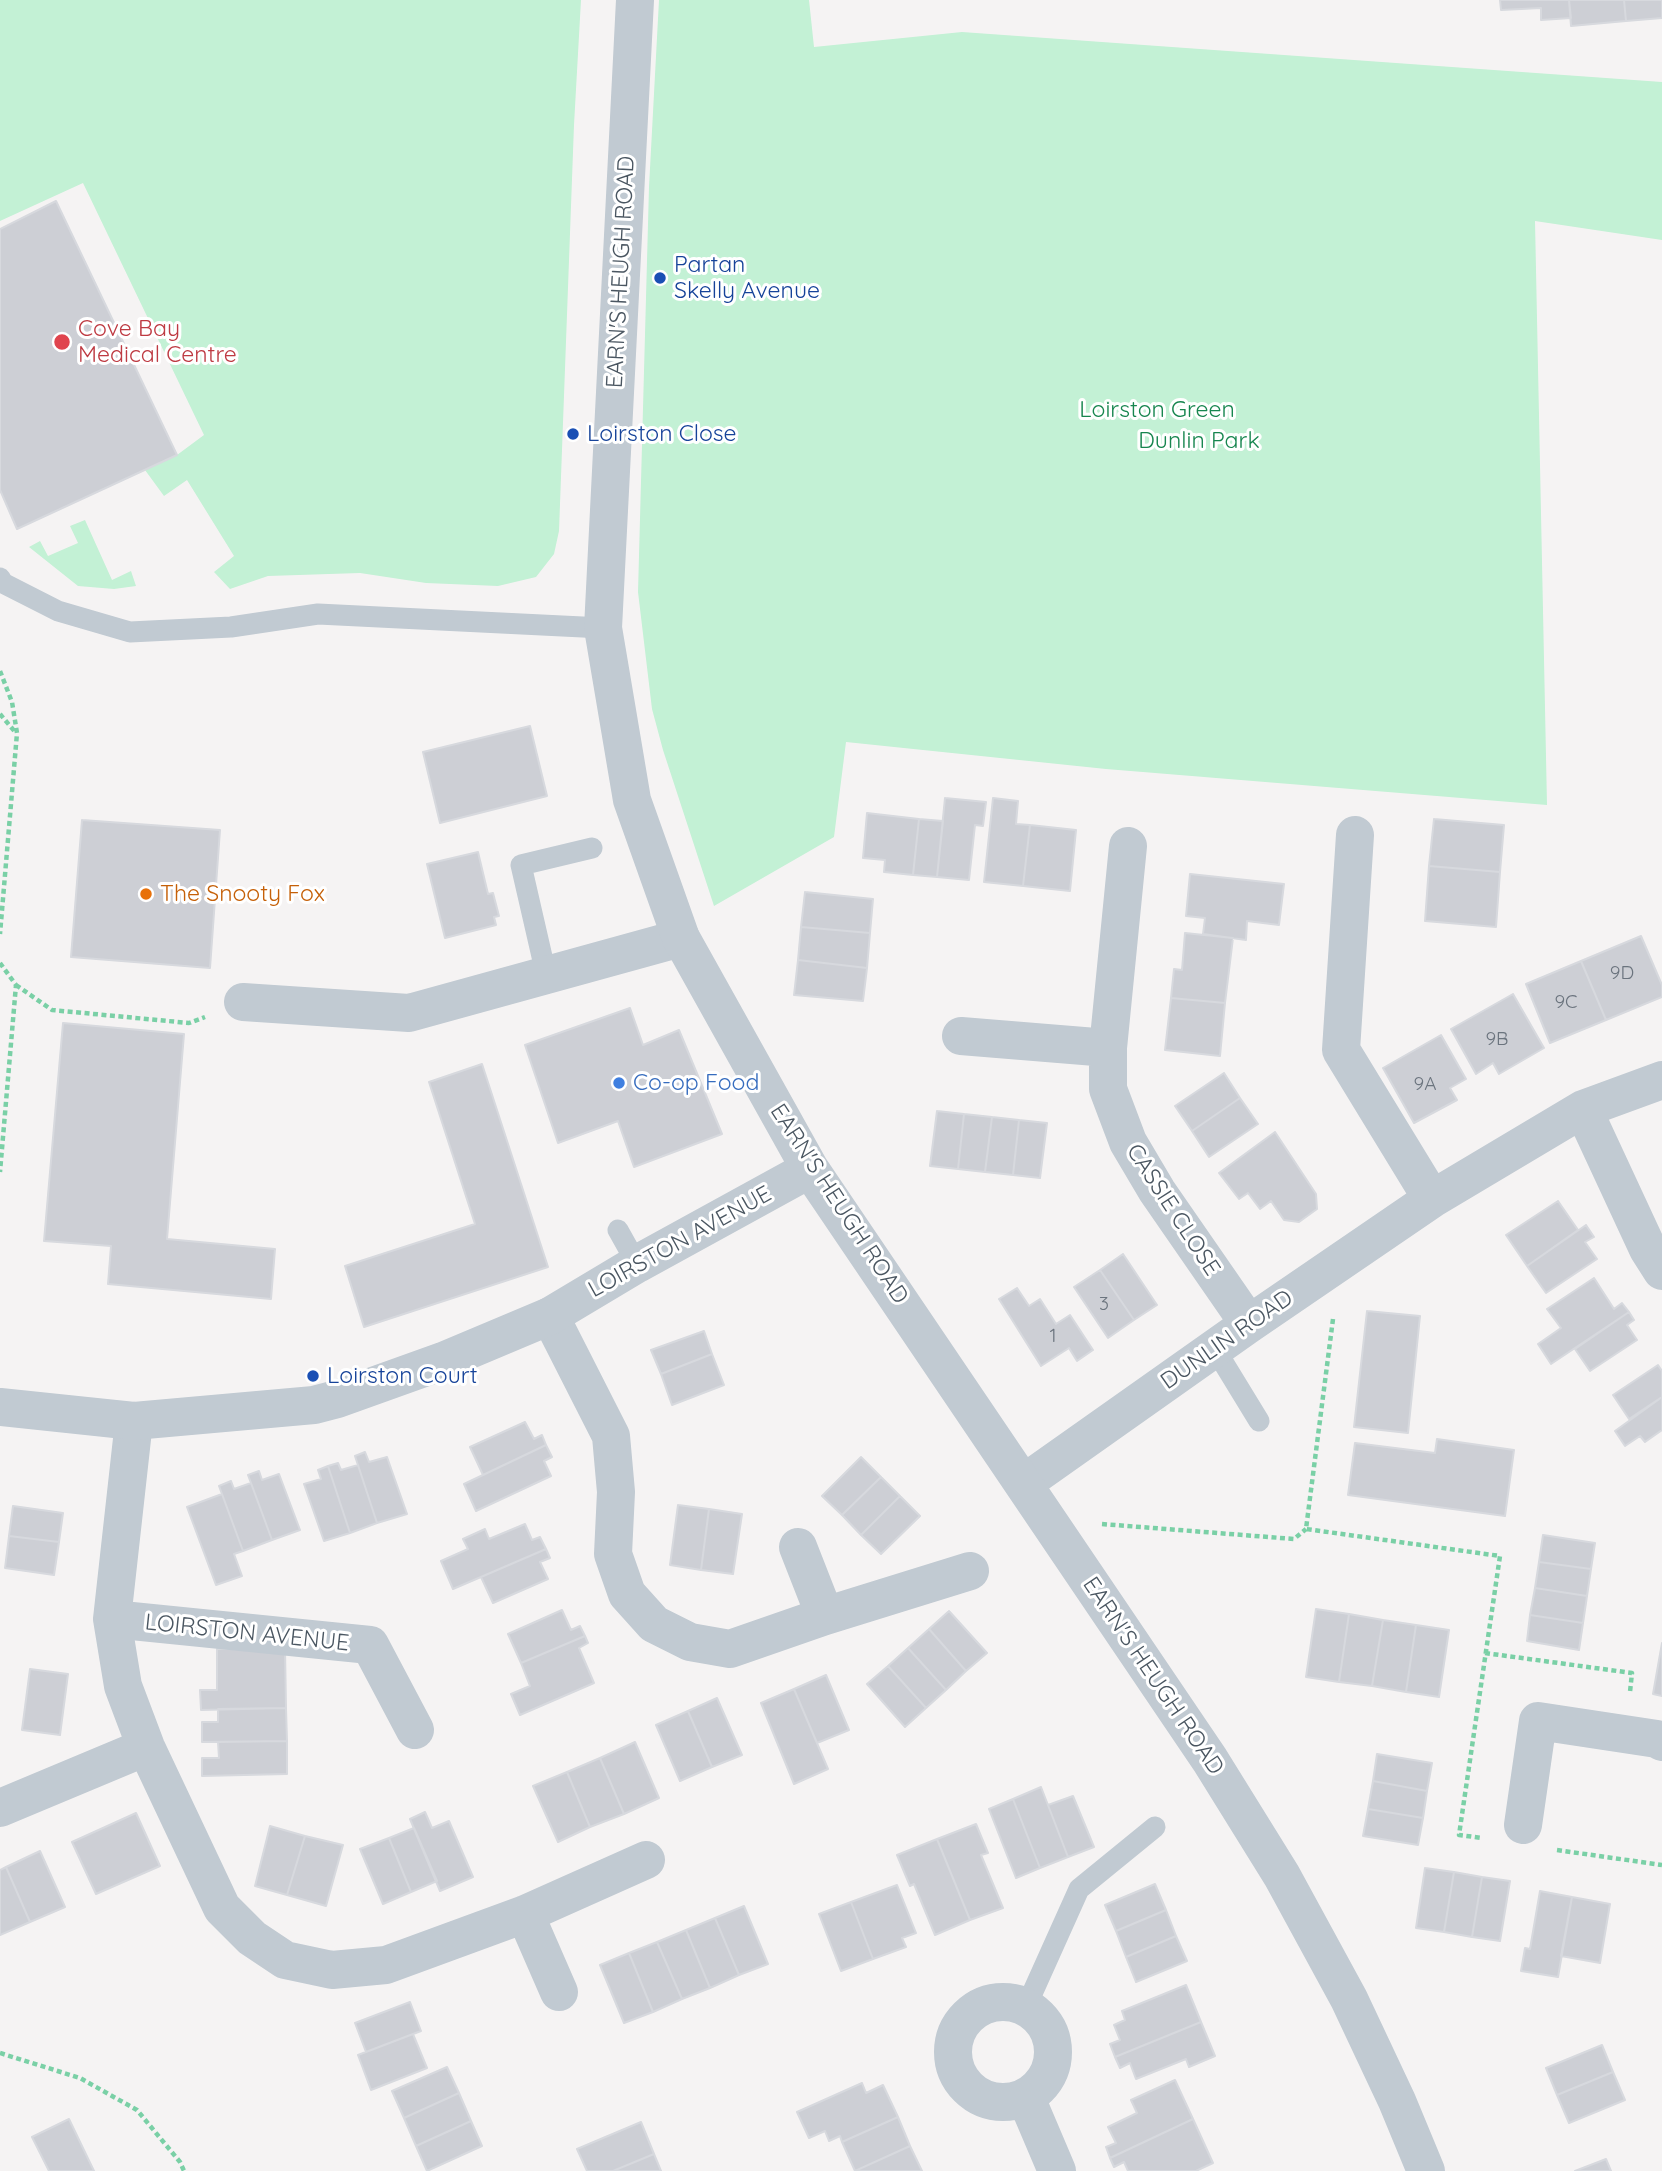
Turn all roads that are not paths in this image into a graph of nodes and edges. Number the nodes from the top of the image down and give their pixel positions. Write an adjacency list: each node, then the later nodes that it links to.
1 (635, 0): 3 (street, EARN'S HEUGH ROAD)
2 (1, 582): 3 (lane)
3 (603, 628): 7 (street, EARN'S HEUGH ROAD)
4 (1355, 835): 15 (street)
5 (1128, 846): 11 (street, CASSIE CLOSE)
6 (592, 848): 8 (lane)
7 (681, 937): 8 (street); 14 (street, EARN'S HEUGH ROAD)
8 (546, 974): 9 (street)
9 (243, 1002)
10 (961, 1036): 11 (street)
11 (1108, 1048): 20 (street, CASSIE CLOSE)
12 (1662, 1080): 13 (street, DUNLIN ROAD)
13 (1583, 1109): 15 (street, DUNLIN ROAD); 18 (street)
14 (810, 1169): 17 (street, LOIRSTON AVENUE); 25 (street, EARN'S HEUGH ROAD)
15 (1432, 1199): 20 (street, DUNLIN ROAD)
16 (618, 1230): 17 (lane)
17 (637, 1264): 19 (street, LOIRSTON AVENUE)
18 (1662, 1271)
19 (550, 1317): 23 (street, LOIRSTON AVENUE); 28 (street)
20 (1249, 1324): 21 (street, DUNLIN ROAD)
21 (1215, 1349): 24 (lane); 25 (street, DUNLIN ROAD)
22 (0, 1407): 23 (street, LOIRSTON AVENUE)
23 (134, 1421): 29 (street, LOIRSTON AVENUE)
24 (1259, 1421)
25 (1024, 1483): 42 (street, EARN'S HEUGH ROAD)
26 (798, 1547): 28 (street)
27 (970, 1571): 28 (street)
28 (825, 1616)
29 (111, 1619): 30 (street, LOIRSTON AVENUE); 32 (street, LOIRSTON AVENUE)
30 (415, 1730)
31 (1662, 1742): 34 (street)
32 (146, 1747): 33 (street); 37 (street, LOIRSTON AVENUE)
33 (0, 1808)
34 (1523, 1825)
35 (1155, 1827): 39 (lane)
36 (646, 1860): 37 (street)
37 (525, 1914): 38 (street)
38 (559, 1992)
39 (1026, 2007): 40 (street); 40 (street)
40 (1026, 2098): 41 (street)
41 (1058, 2171)
42 (1426, 2171)

